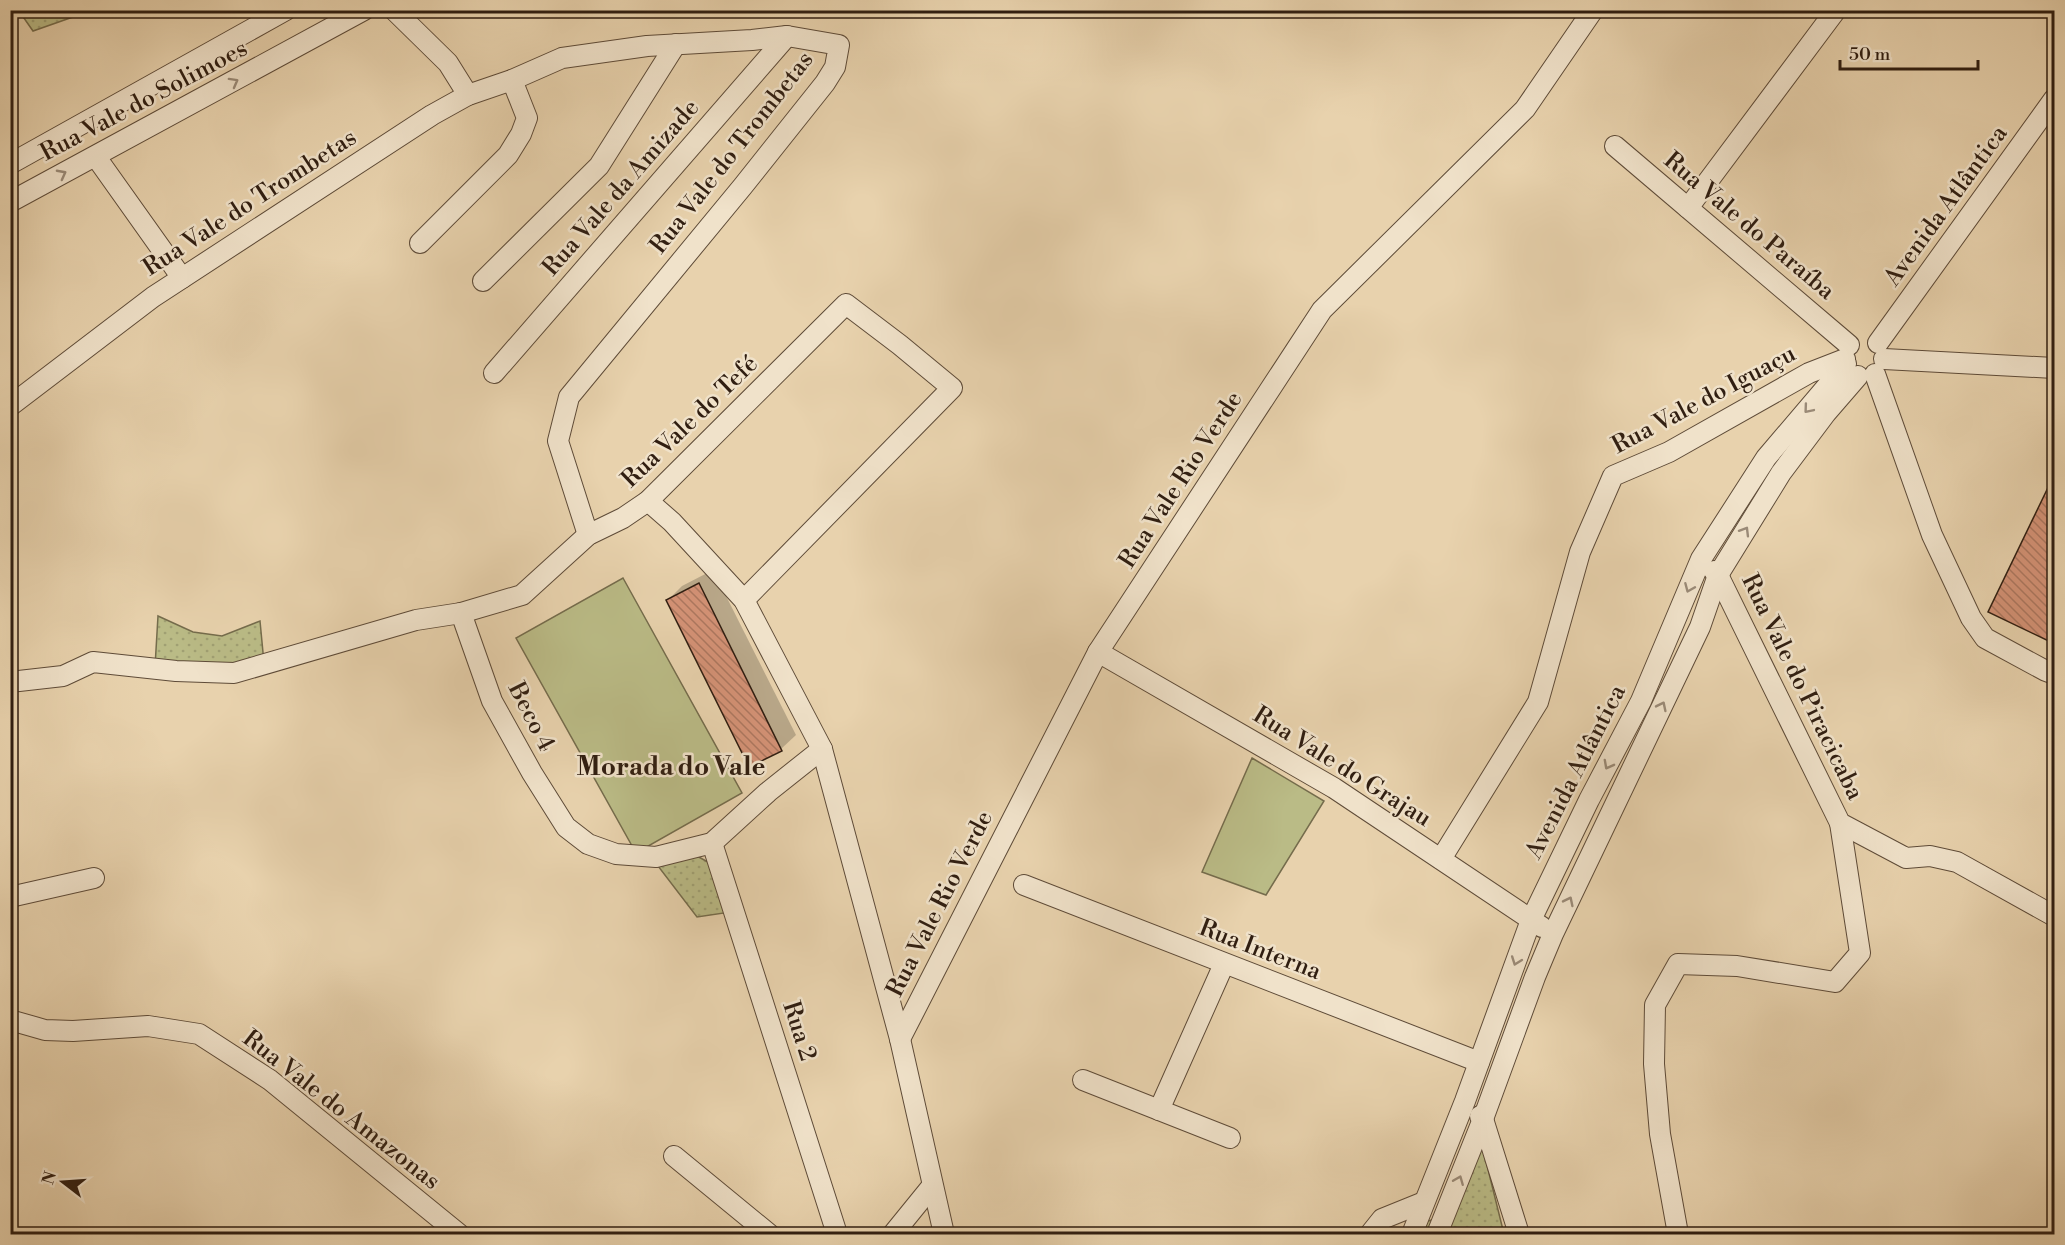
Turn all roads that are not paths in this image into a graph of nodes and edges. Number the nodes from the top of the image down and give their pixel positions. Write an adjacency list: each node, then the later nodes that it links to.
1 (286, 10): 13 (street)
2 (364, 10): 12 (street, Rua Vale do Solimoes, one-way to 2)
3 (394, 10): 9 (street)
4 (1593, 10): 29 (street, Rua Vale Rio Verde)
5 (1836, 10): 15 (street)
6 (787, 36): 7 (street, Rua Vale do Trombetas); 21 (street, Rua Vale da Amizade); 24 (street, Rua Vale do Trombetas)
7 (676, 44): 8 (street, Rua Vale do Trombetas); 18 (street)
8 (512, 80): 9 (street, Rua Vale do Trombetas); 16 (street)
9 (468, 95): 17 (street, Rua Vale do Trombetas)
10 (2055, 99): 19 (street, Avenida Atlântica)
11 (1615, 146): 15 (street, Rua Vale do Paraíba)
12 (96, 156): 14 (street, Rua Vale do Solimoes, one-way to 12); 17 (street)
13 (10, 164)
14 (10, 202)
15 (1688, 208): 19 (street, Rua Vale do Paraíba)
16 (420, 243)
17 (182, 278): 22 (street, Rua Vale do Trombetas)
18 (483, 281)
19 (1862, 360): 20 (street); 25 (street, Avenida Atlântica, one-way to 25); 26 (street, Avenida Atlântica, one-way to 19); 30 (street); 35 (street, Rua Vale do Iguaçu)
20 (2055, 368)
21 (494, 373)
22 (10, 406)
23 (648, 501): 24 (street, Rua Vale do Tefé); 27 (street); 27 (street, Rua Vale do Tefé)
24 (588, 535): 28 (street, Rua Vale do Tefé)
25 (1701, 559): 26 (street, Rua Vale do Piracicaba); 40 (street, Avenida Atlântica, one-way to 40)
26 (1718, 575): 33 (street, Rua Vale do Piracicaba); 41 (street, Avenida Atlântica, one-way to 26)
27 (744, 600): 32 (street)
28 (461, 613): 31 (street, Rua Vale do Tefé); 34 (street, Beco 4)
29 (1098, 652): 35 (street, Rua Vale do Grajau); 44 (street, Rua Vale Rio Verde)
30 (2055, 674)
31 (10, 682)
32 (822, 749): 34 (street); 44 (street)
33 (1840, 823): 39 (street, Rua Vale do Piracicaba); 63 (street)
34 (712, 843): 56 (street, Rua 2)
35 (1441, 860): 40 (street, Rua Vale do Grajau)
36 (94, 878): 38 (street)
37 (1024, 885): 42 (street, Rua Interna)
38 (10, 897)
39 (2055, 916)
40 (1531, 920): 41 (street, Rua Vale do Grajau); 45 (street, Avenida Atlântica, one-way to 45)
41 (1553, 934): 49 (street, Avenida Atlântica)
42 (1224, 964): 45 (street, Rua Interna); 48 (street)
43 (10, 1020): 54 (street, Rua Vale do Amazonas)
44 (900, 1039): 52 (street)
45 (1479, 1062): 47 (street, Avenida Atlântica)
46 (1083, 1080): 48 (street)
47 (1465, 1101): 49 (street); 53 (street, Avenida Atlântica)
48 (1159, 1110): 50 (street)
49 (1483, 1119): 61 (street, Avenida Atlântica, one-way to 49); 62 (street)
50 (1230, 1138)
51 (674, 1156): 55 (street)
52 (932, 1186): 57 (street); 58 (street)
53 (1424, 1202): 59 (street); 60 (street, Avenida Atlântica)
54 (459, 1234)
55 (769, 1234)
56 (837, 1234)
57 (894, 1234)
58 (944, 1234)
59 (1370, 1234)
60 (1412, 1234)
61 (1437, 1234)
62 (1519, 1234)
63 (1678, 1234)

